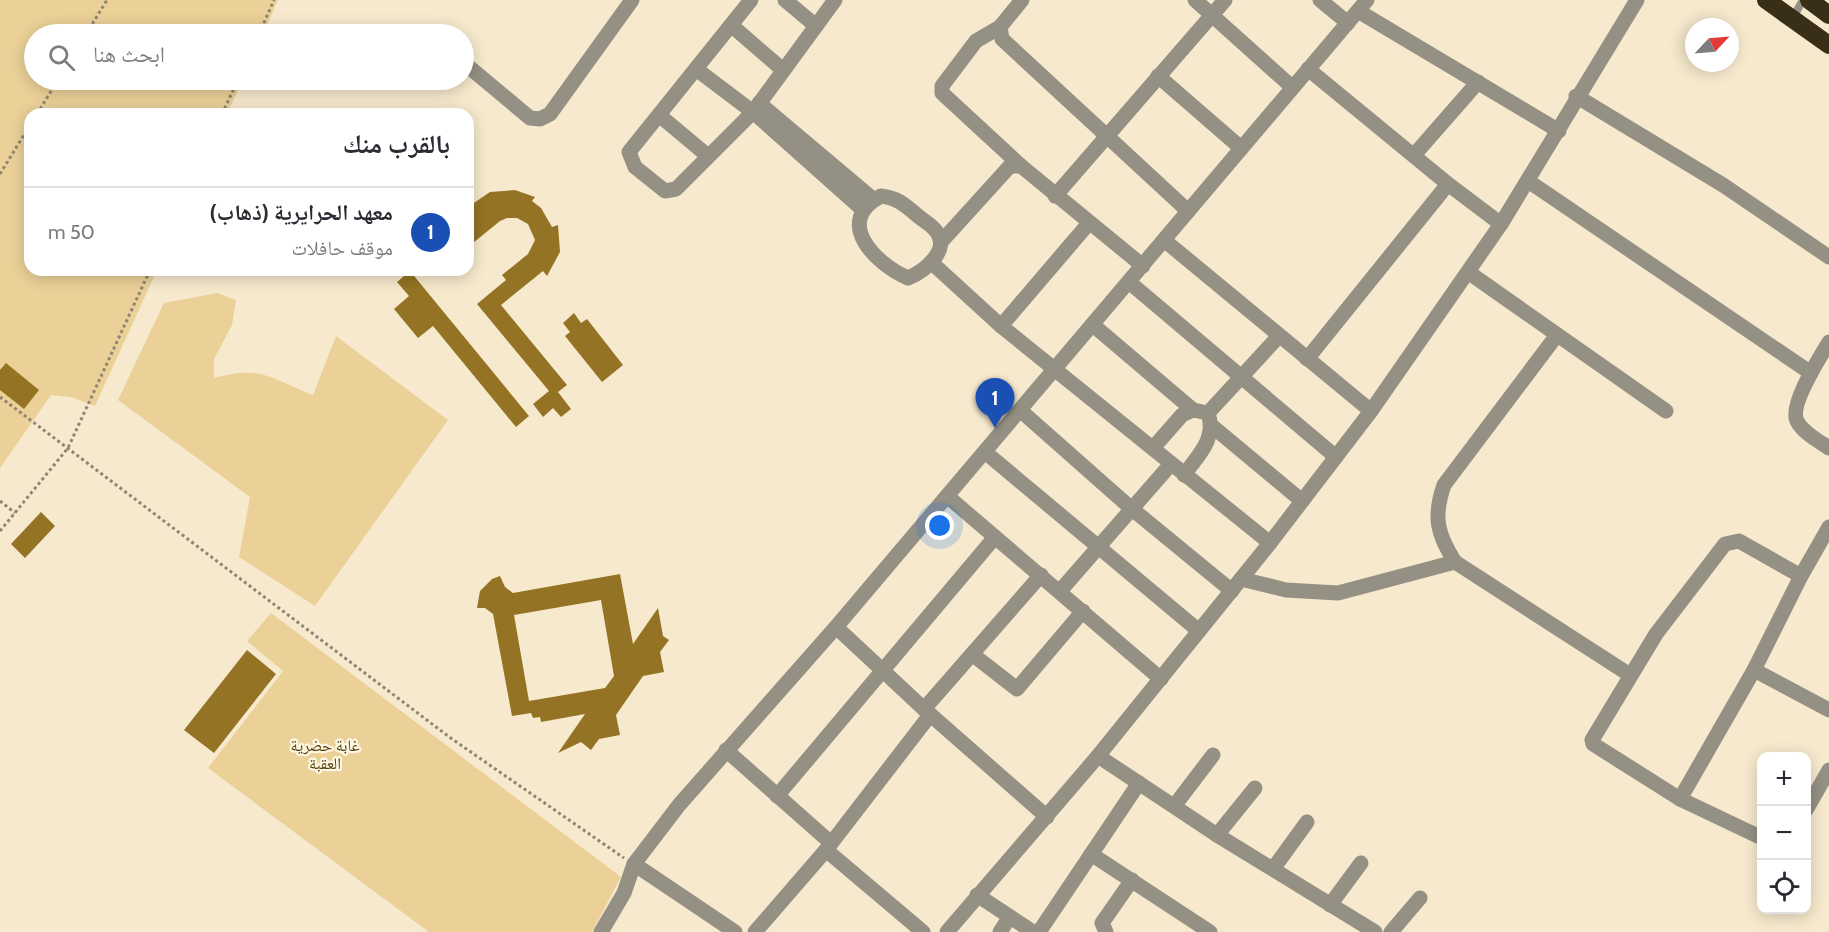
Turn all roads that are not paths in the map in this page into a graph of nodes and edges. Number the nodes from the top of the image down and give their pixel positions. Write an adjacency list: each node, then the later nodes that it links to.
1 (632, 0): 25 (street)
2 (751, 0): 18 (street)
3 (785, 0): 19 (street)
4 (835, 0): 19 (street)
5 (1022, 0): 20 (street)
6 (1195, 0): 14 (street)
7 (1225, 0): 14 (street)
8 (1320, 0): 17 (street)
9 (1638, 0): 29 (street)
10 (1803, 0): 16 (lane)
11 (1809, 0): 15 (highway)
12 (1774, 2): 16 (highway)
13 (1362, 5): 17 (street); 27 (street)
14 (1213, 14): 26 (street); 28 (street)
15 (1829, 15)
16 (1792, 19): 21 (highway)
17 (1348, 23): 23 (street)
18 (731, 25): 22 (street); 24 (street)
19 (816, 26): 24 (street)
20 (1000, 27): 33 (street); 37 (street)
21 (1829, 45)
22 (696, 69): 30 (street); 31 (street)
23 (1308, 69): 28 (street); 35 (street)
24 (783, 70): 30 (street)
25 (474, 71)
26 (1158, 76): 33 (street); 34 (street)
27 (1478, 82): 32 (street); 35 (street)
28 (1292, 87): 34 (street)
29 (1576, 96): 32 (street); 47 (street)
30 (756, 108): 36 (street); 41 (street)
31 (659, 115): 36 (street); 36 (street)
32 (1559, 131): 38 (street)
33 (1106, 135): 40 (street); 42 (street)
34 (1241, 148): 42 (street)
35 (1415, 154): 39 (street)
36 (708, 156)
37 (1021, 166): 40 (street); 46 (street)
38 (1528, 181): 44 (street); 59 (street)
39 (1448, 184): 44 (street); 57 (street)
40 (1055, 196): 43 (street)
41 (869, 205): 46 (street); 48 (street)
42 (1188, 211): 45 (street)
43 (1089, 222): 49 (street); 53 (street)
44 (1501, 224): 50 (street)
45 (1164, 240): 49 (street); 55 (street)
46 (941, 242): 48 (street)
47 (1829, 258)
48 (932, 262): 53 (street)
49 (1143, 266): 51 (street)
50 (1468, 273): 54 (street); 62 (street)
51 (1129, 282): 52 (street); 60 (street)
52 (1093, 324): 58 (street); 64 (street)
53 (1002, 326): 58 (street)
54 (1557, 335): 63 (street); 78 (street)
55 (1279, 336): 57 (street); 60 (street)
56 (1829, 342): 59 (street)
57 (1307, 359): 62 (street)
58 (1055, 369): 61 (street); 65 (street)
59 (1811, 373): 66 (street)
60 (1242, 377): 64 (street); 68 (street)
61 (1020, 410): 67 (street); 73 (street)
62 (1371, 411): 68 (street)
63 (1666, 411)
64 (1204, 416): 65 (street); 70 (street); 72 (street)
65 (1153, 448): 69 (street)
66 (1829, 448)
67 (985, 452): 71 (street); 77 (street)
68 (1336, 456): 72 (street)
69 (1171, 464): 70 (street); 73 (street)
70 (1184, 475): 76 (street)
71 (947, 496): 75 (street); 84 (street)
72 (1302, 501): 76 (street)
73 (1132, 509): 77 (street); 81 (street)
74 (1829, 527): 80 (street)
75 (995, 537): 79 (street); 88 (street)
76 (1270, 543): 81 (street)
77 (1097, 549): 82 (street); 85 (street)
78 (1455, 562): 81 (street); 89 (street)
79 (1041, 575): 82 (street); 86 (street)
80 (1801, 576): 87 (street); 89 (street)
81 (1236, 585): 85 (street)
82 (1060, 591): 83 (street)
83 (1083, 611): 86 (street); 90 (street)
84 (836, 627): 88 (street); 93 (street)
85 (1199, 631): 90 (street)
86 (972, 654): 92 (street)
87 (1754, 670): 91 (street); 100 (street)
88 (883, 671): 92 (street); 99 (street)
89 (1630, 675): 100 (street)
90 (1161, 679): 95 (street)
91 (1829, 710)
92 (927, 712): 103 (street); 107 (street)
93 (726, 750): 99 (street); 110 (street)
94 (1213, 755): 101 (street)
95 (1098, 756): 97 (street); 103 (street)
96 (1829, 770): 102 (street)
97 (1139, 783): 101 (street); 108 (street)
98 (1255, 788): 105 (street)
99 (777, 796): 107 (street)
100 (1680, 799): 106 (street)
101 (1174, 805): 105 (street)
102 (1808, 806)
103 (1047, 817): 113 (street)
104 (1307, 822): 111 (street)
105 (1217, 835): 111 (street)
106 (1757, 836)
107 (829, 847): 119 (street); 120 (street)
108 (1092, 854): 112 (street); 124 (street)
109 (1361, 863): 115 (street)
110 (634, 864): 117 (street); 118 (street)
111 (1273, 869): 115 (street)
112 (1132, 880): 125 (street); 126 (street)
113 (977, 895): 116 (street); 121 (street)
114 (1420, 898): 128 (street)
115 (1330, 905): 127 (street)
116 (1009, 918): 122 (street); 123 (street)
117 (602, 932)
118 (735, 932)
119 (755, 932)
120 (923, 932)
121 (947, 932)
122 (1000, 932)
123 (1033, 932)
124 (1039, 932)
125 (1106, 932)
126 (1210, 932)
127 (1375, 932)
128 (1391, 932)

